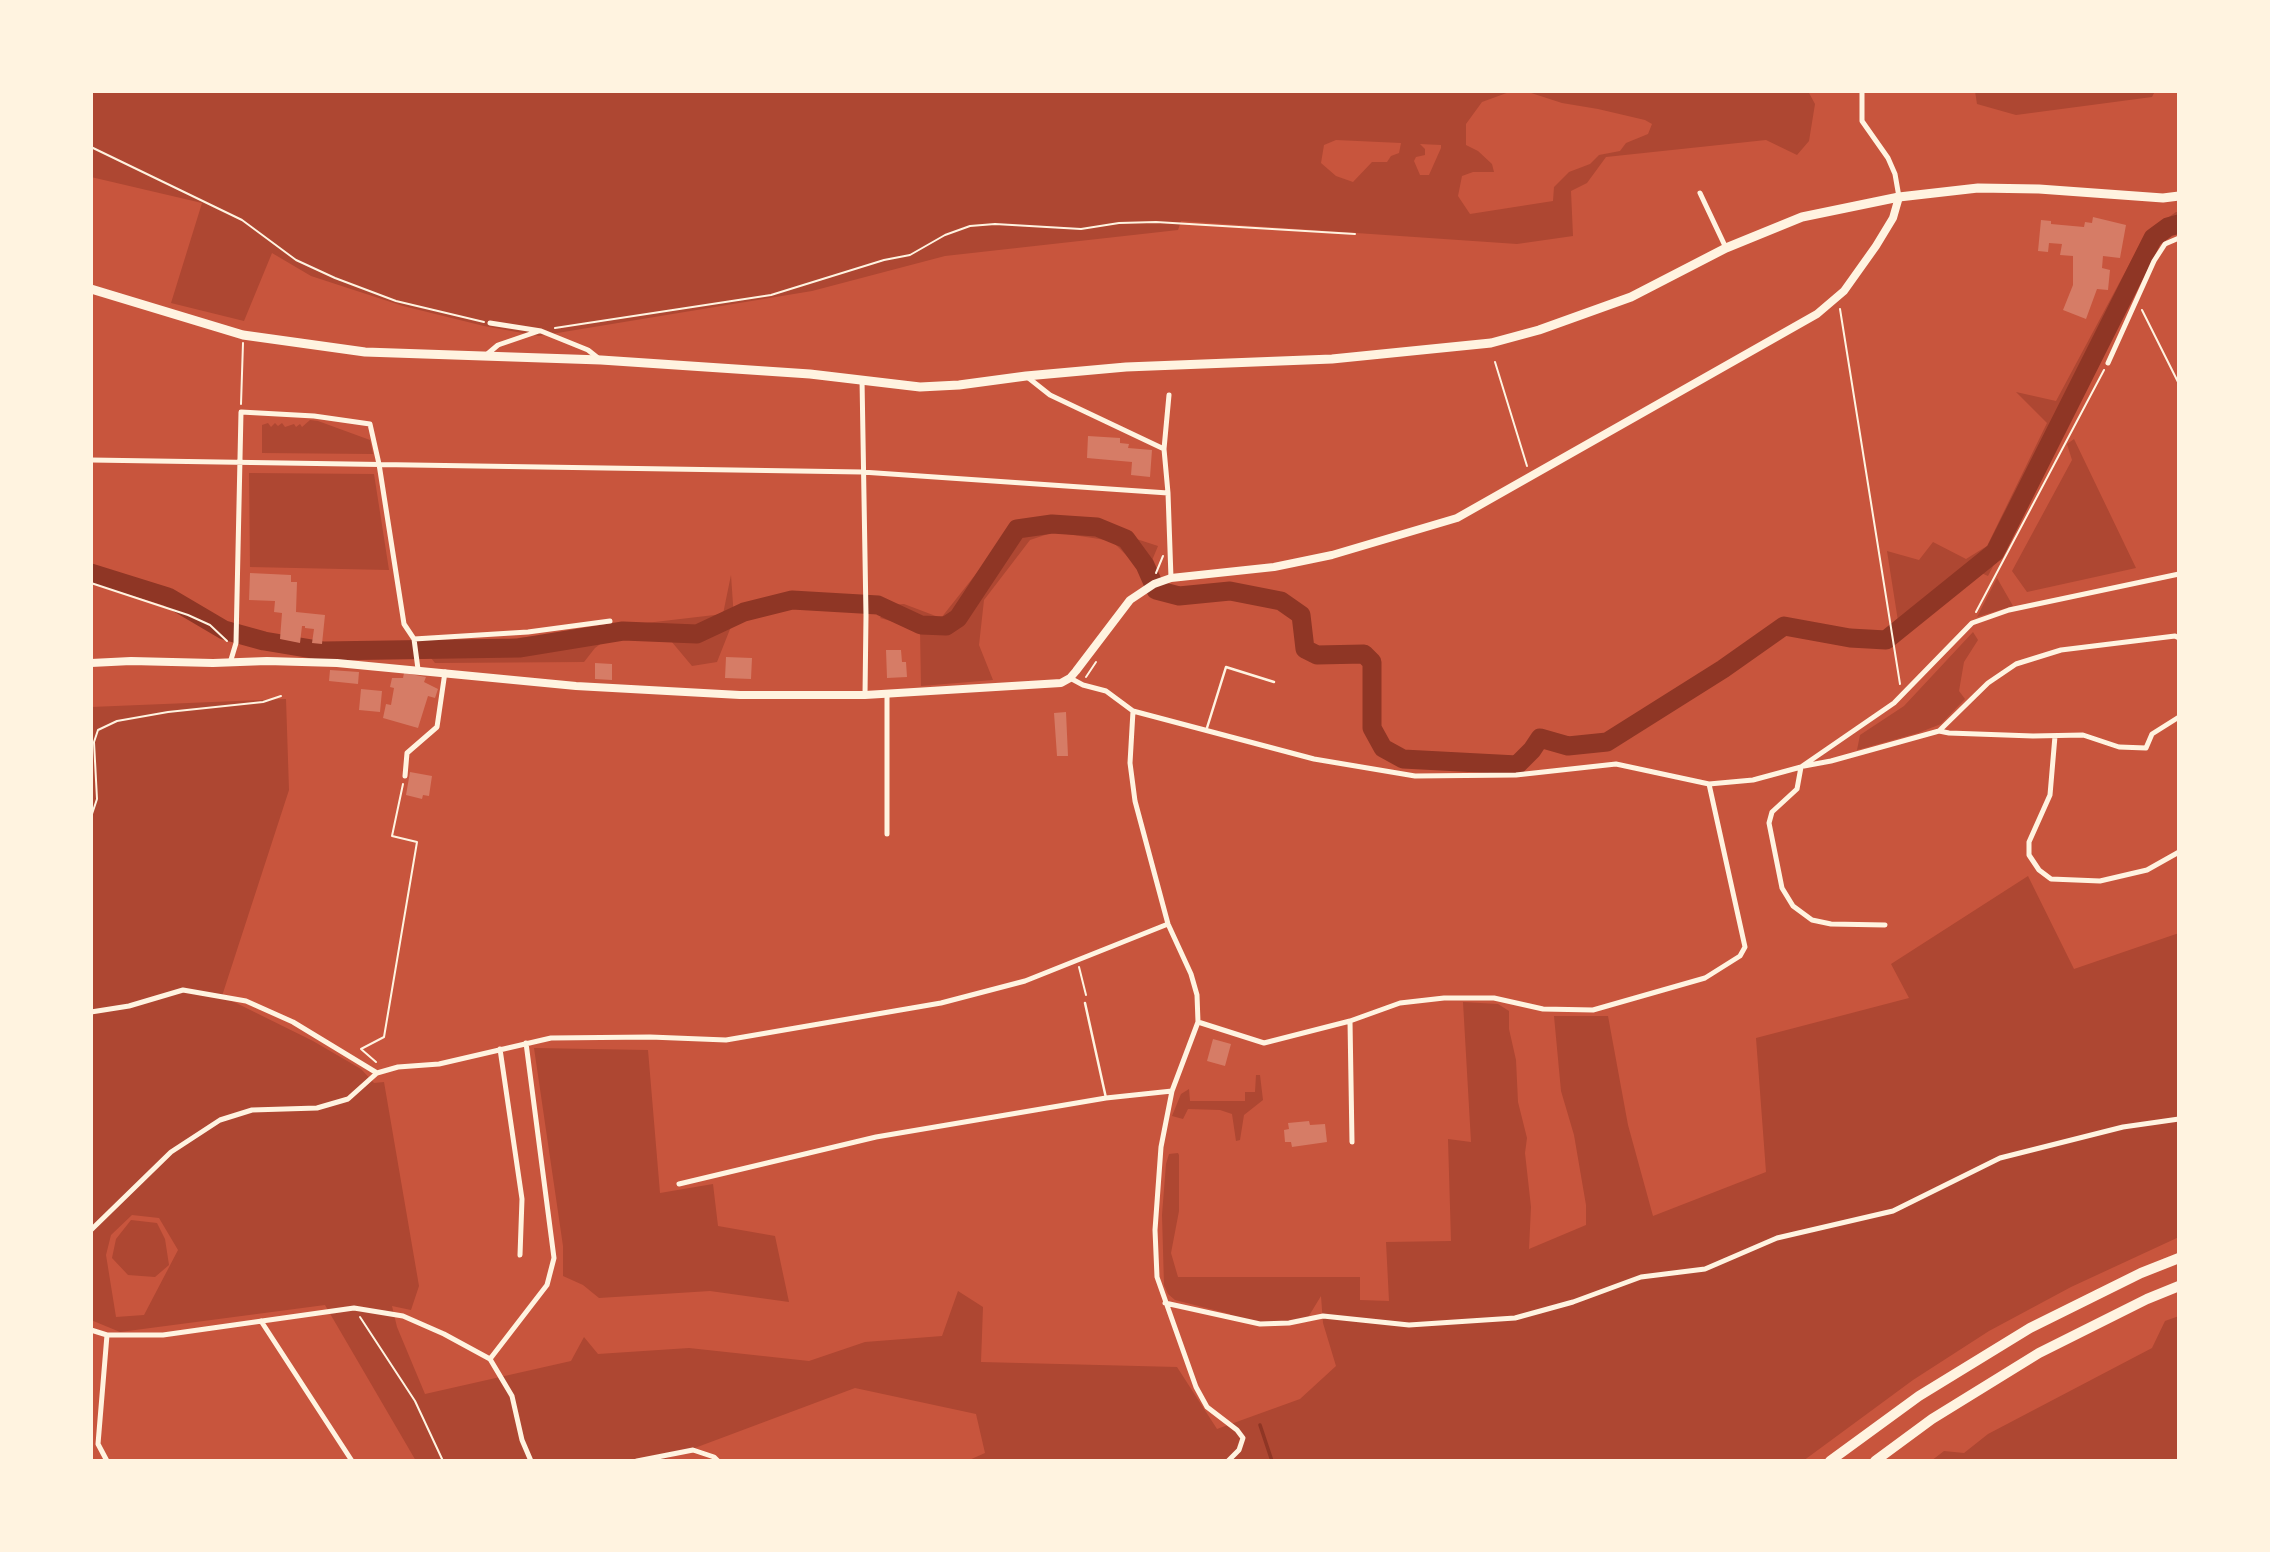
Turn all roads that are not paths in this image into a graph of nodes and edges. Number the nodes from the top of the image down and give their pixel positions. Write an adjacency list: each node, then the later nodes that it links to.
1 (1862, 91): 4 (street)
2 (1700, 193): 6 (street)
3 (2179, 196): 4 (main road)
4 (1899, 197): 6 (main road); 23 (main road)
5 (2179, 238): 12 (street)
6 (1726, 248): 13 (main road)
7 (91, 289): 10 (main road)
8 (490, 323): 9 (street)
9 (541, 331): 10 (street); 11 (street)
10 (485, 356): 11 (main road)
11 (601, 360): 14 (main road)
12 (2108, 363)
13 (1026, 376): 14 (main road); 16 (street)
14 (862, 379): 20 (street)
15 (1169, 395): 16 (street)
16 (1164, 449): 21 (street)
17 (91, 460): 18 (street)
18 (240, 463): 19 (street); 19 (street); 28 (street)
19 (379, 464): 20 (street); 26 (street)
20 (862, 472): 21 (street); 34 (street)
21 (1168, 493): 23 (street)
22 (2179, 575): 40 (street)
23 (1171, 578): 31 (main road)
24 (610, 621): 26 (street)
25 (2179, 638): 38 (street)
26 (414, 642): 29 (street)
27 (91, 663): 28 (main road)
28 (230, 663): 29 (main road)
29 (418, 665): 30 (main road)
30 (445, 672): 34 (main road); 41 (street)
31 (1070, 678): 33 (main road); 35 (street)
32 (1275, 682): 37 (lane)
33 (887, 694): 34 (main road); 43 (street)
34 (865, 695)
35 (1133, 711): 37 (street); 45 (street)
36 (2179, 717): 39 (street)
37 (1206, 731): 42 (street)
38 (1939, 731): 39 (street); 40 (street)
39 (2055, 736): 44 (street)
40 (1801, 767): 42 (street); 46 (street)
41 (404, 777)
42 (1709, 783): 49 (street)
43 (887, 834)
44 (2179, 852)
45 (1168, 924): 50 (street); 51 (street)
46 (1885, 925)
47 (1085, 1003): 55 (lane)
48 (91, 1012): 53 (street)
49 (1350, 1021): 50 (street); 57 (street)
50 (1198, 1022): 54 (street)
51 (526, 1043): 52 (street); 67 (street)
52 (500, 1049): 53 (street); 60 (street)
53 (377, 1073): 59 (street)
54 (1172, 1091): 55 (street); 63 (street)
55 (1106, 1098): 58 (street)
56 (2179, 1119): 63 (street)
57 (1352, 1142)
58 (679, 1184)
59 (91, 1230)
60 (520, 1255)
61 (2179, 1258): 74 (highway)
62 (2179, 1286): 75 (highway)
63 (1165, 1303): 73 (street)
64 (261, 1321): 66 (street); 67 (street); 69 (street)
65 (91, 1330): 66 (street)
66 (107, 1335): 68 (street)
67 (489, 1359): 70 (street)
68 (107, 1461)
69 (352, 1461)
70 (531, 1461)
71 (637, 1461): 72 (street)
72 (718, 1461)
73 (1228, 1461)
74 (1830, 1461)
75 (1875, 1461)

